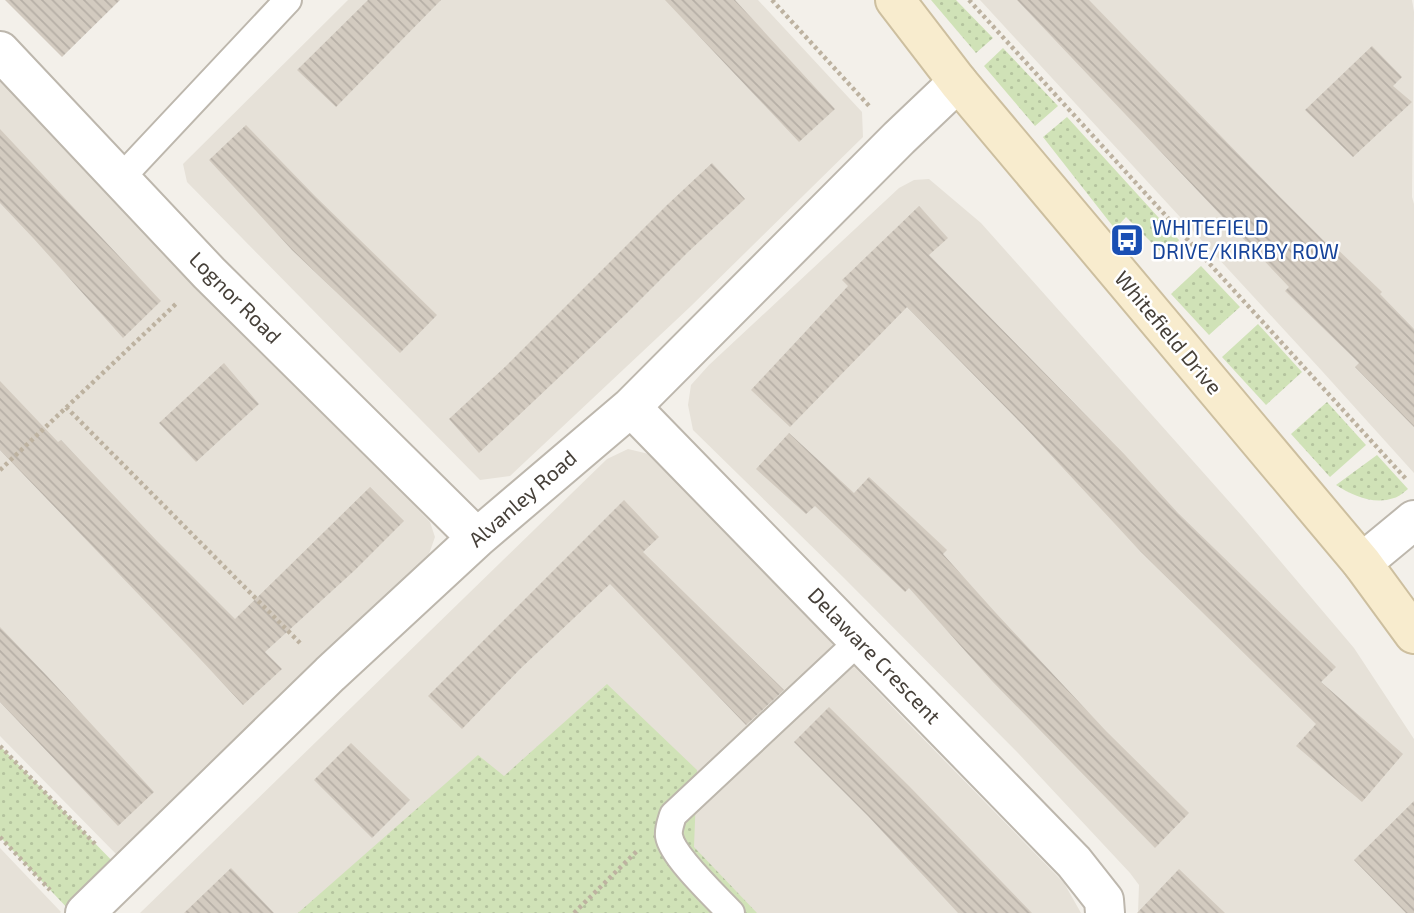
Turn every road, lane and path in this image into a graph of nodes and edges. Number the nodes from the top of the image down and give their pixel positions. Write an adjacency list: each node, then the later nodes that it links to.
1 (288, 0): 8 (lane)
2 (772, 0): 7 (path)
3 (895, 0): 6 (main road, Whitefield Drive)
4 (969, 0): 13 (path)
5 (0, 51): 8 (street, Lognor Road)
6 (958, 82): 7 (street, Alvanley Road); 16 (main road, Whitefield Drive)
7 (899, 138): 11 (street, Alvanley Road)
8 (120, 179): 9 (street, Lognor Road)
9 (209, 273): 10 (path); 15 (street, Lognor Road)
10 (66, 407): 12 (path); 19 (path)
11 (631, 407): 15 (street, Alvanley Road); 18 (street, Delaware Crescent)
12 (0, 470)
13 (1414, 487)
14 (1414, 520): 16 (street)
15 (477, 538): 19 (street, Alvanley Road)
16 (1362, 564): 17 (main road, Whitefield Drive)
17 (1414, 634)
18 (859, 641): 21 (lane); 27 (street, Delaware Crescent)
19 (330, 674): 23 (street, Alvanley Road)
20 (0, 746): 23 (path)
21 (673, 815): 25 (path); 26 (lane)
22 (0, 837): 24 (path)
23 (125, 874): 24 (street, Alvanley Road)
24 (70, 903)
25 (574, 913)
26 (731, 913)
27 (1105, 913)

